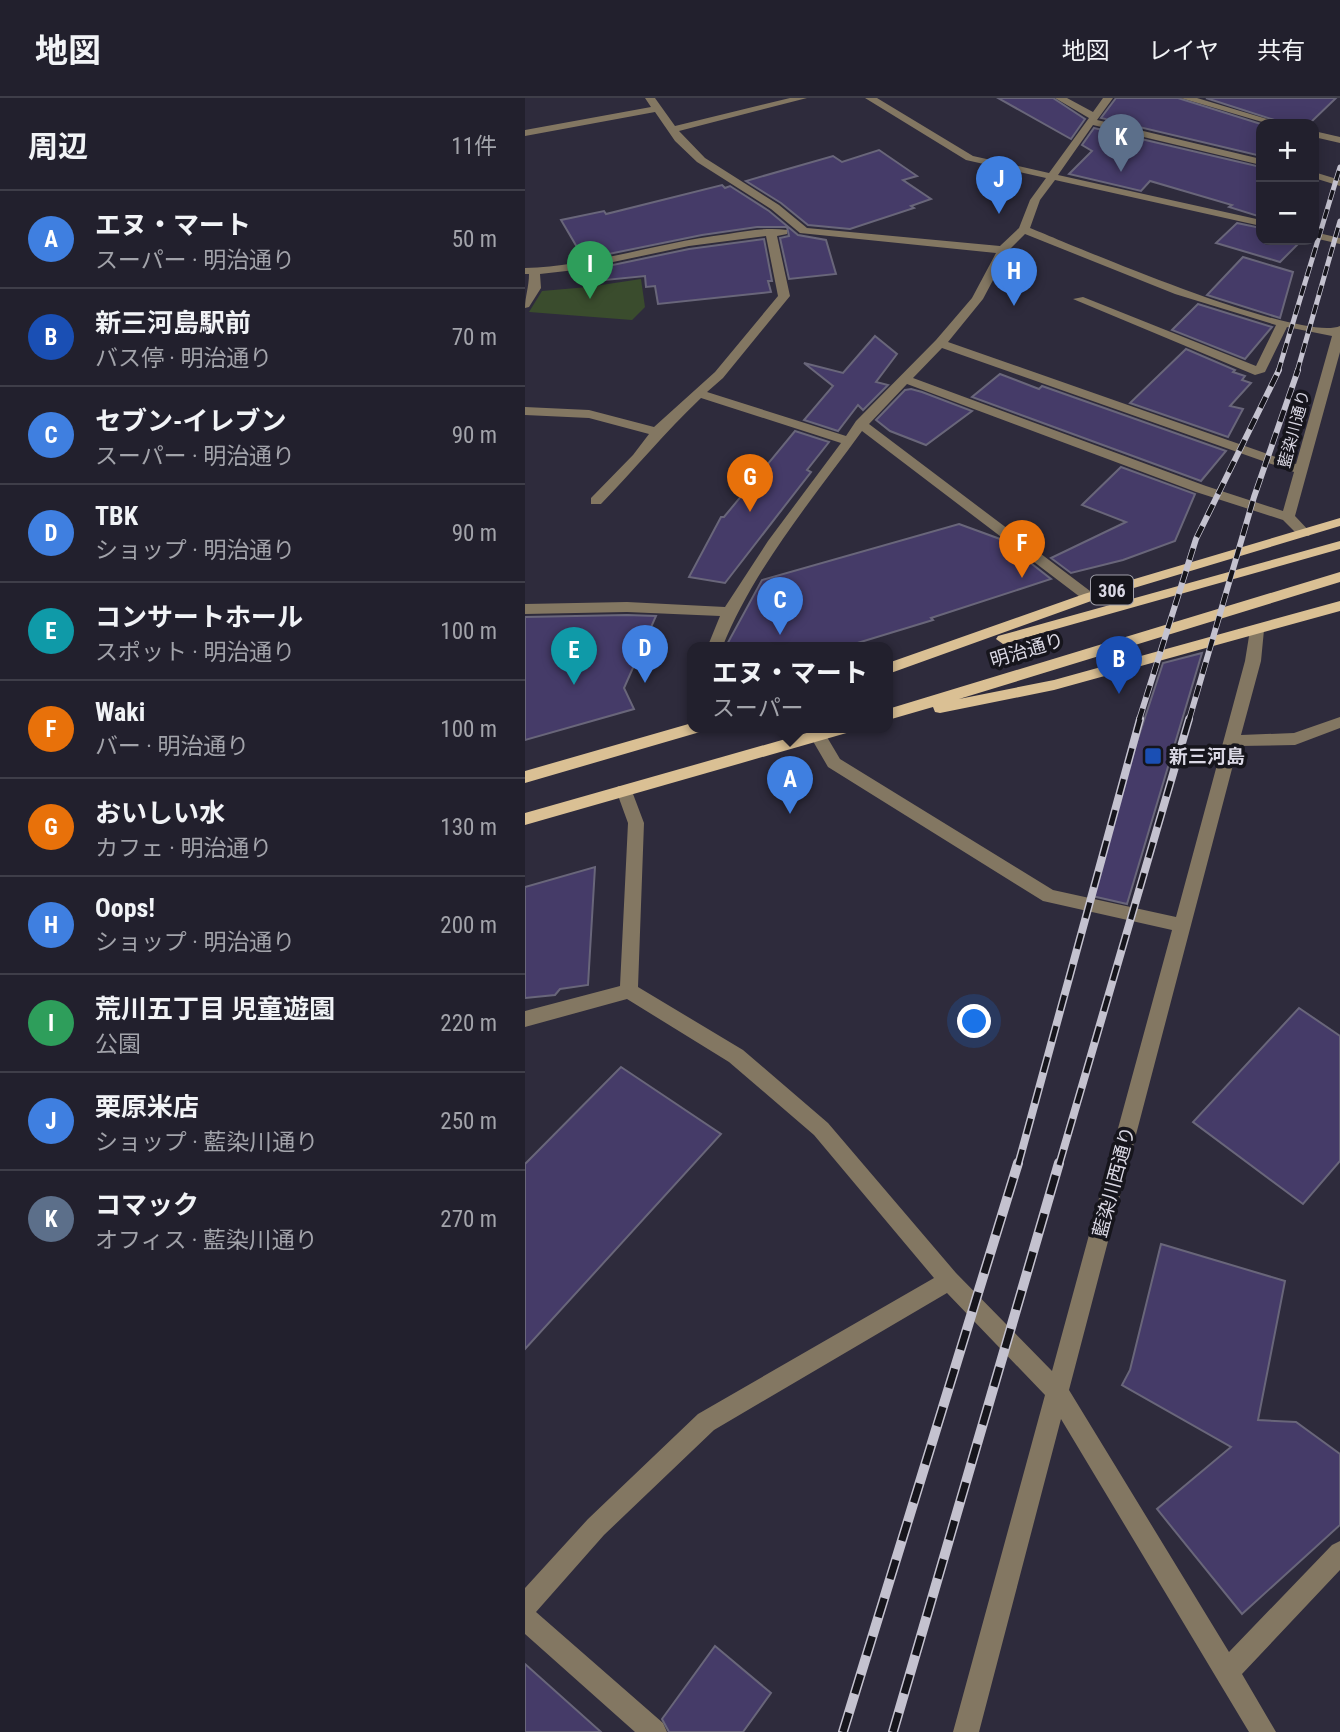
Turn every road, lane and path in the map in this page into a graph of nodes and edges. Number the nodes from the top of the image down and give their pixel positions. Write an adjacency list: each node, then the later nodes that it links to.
1 (650, 98): 7 (street)
2 (802, 98): 10 (street)
3 (870, 98): 15 (street)
4 (1060, 98): 8 (street)
5 (1108, 98): 8 (street)
6 (1186, 98): 9 (street)
7 (656, 108): 10 (street); 11 (street)
8 (1093, 119): 14 (street); 15 (street)
9 (1261, 119)
10 (673, 130): 20 (street)
11 (525, 133)
12 (1319, 135): 13 (street)
13 (1340, 140)
14 (1256, 161)
15 (1053, 175): 18 (street); 19 (street)
16 (1319, 177): 17 (street)
17 (1340, 183)
18 (1256, 222)
19 (1024, 229): 24 (street); 28 (street)
20 (804, 231): 21 (street); 24 (street)
21 (771, 232): 25 (street); 32 (street)
22 (1319, 236): 23 (street)
23 (1340, 241)
24 (1003, 250): 30 (street)
25 (529, 271): 27 (street)
26 (1079, 299): 28 (street)
27 (525, 305)
28 (1282, 325): 29 (street)
29 (1340, 333): 37 (street, 藍染川通り)
30 (940, 343): 31 (street); 37 (street)
31 (904, 379): 34 (street); 39 (street)
32 (700, 394): 35 (street); 36 (street)
33 (525, 411): 35 (street)
34 (861, 424): 36 (street); 44 (street)
35 (657, 432): 38 (street)
36 (848, 441): 47 (street)
37 (1301, 470): 39 (street, 藍染川通り)
38 (596, 501)
39 (1289, 517): 41 (street)
40 (1340, 522): 41 (main road, 306)
41 (1304, 533): 44 (main road, 306)
42 (1340, 545): 51 (main road, 明治通り / 306)
43 (1340, 577): 52 (main road, 明治通り)
44 (1089, 597): 50 (main road, 306)
45 (1340, 606): 48 (main road)
46 (525, 609): 47 (street)
47 (729, 612): 49 (street)
48 (1257, 631): 53 (main road); 58 (street, 藍染川西通り)
49 (717, 642)
50 (893, 668)
51 (893, 669)
52 (893, 714)
53 (893, 715)
54 (1340, 722): 58 (street)
55 (687, 730): 59 (main road)
56 (828, 733): 57 (main road)
57 (818, 736): 60 (main road); 62 (street)
58 (1231, 741): 62 (street, 藍染川西通り)
59 (525, 777)
60 (624, 790): 61 (main road); 63 (street)
61 (525, 819)
62 (1182, 925): 66 (street, 藍染川西通り)
63 (629, 991): 64 (street); 65 (street)
64 (525, 1019)
65 (949, 1280): 66 (street); 68 (street)
66 (1058, 1393): 70 (street); 73 (street, 藍染川西通り)
67 (1340, 1553): 70 (street)
68 (525, 1606)
69 (525, 1618): 72 (street)
70 (1226, 1673): 71 (street)
71 (1258, 1730)
72 (654, 1732)
73 (967, 1732)

